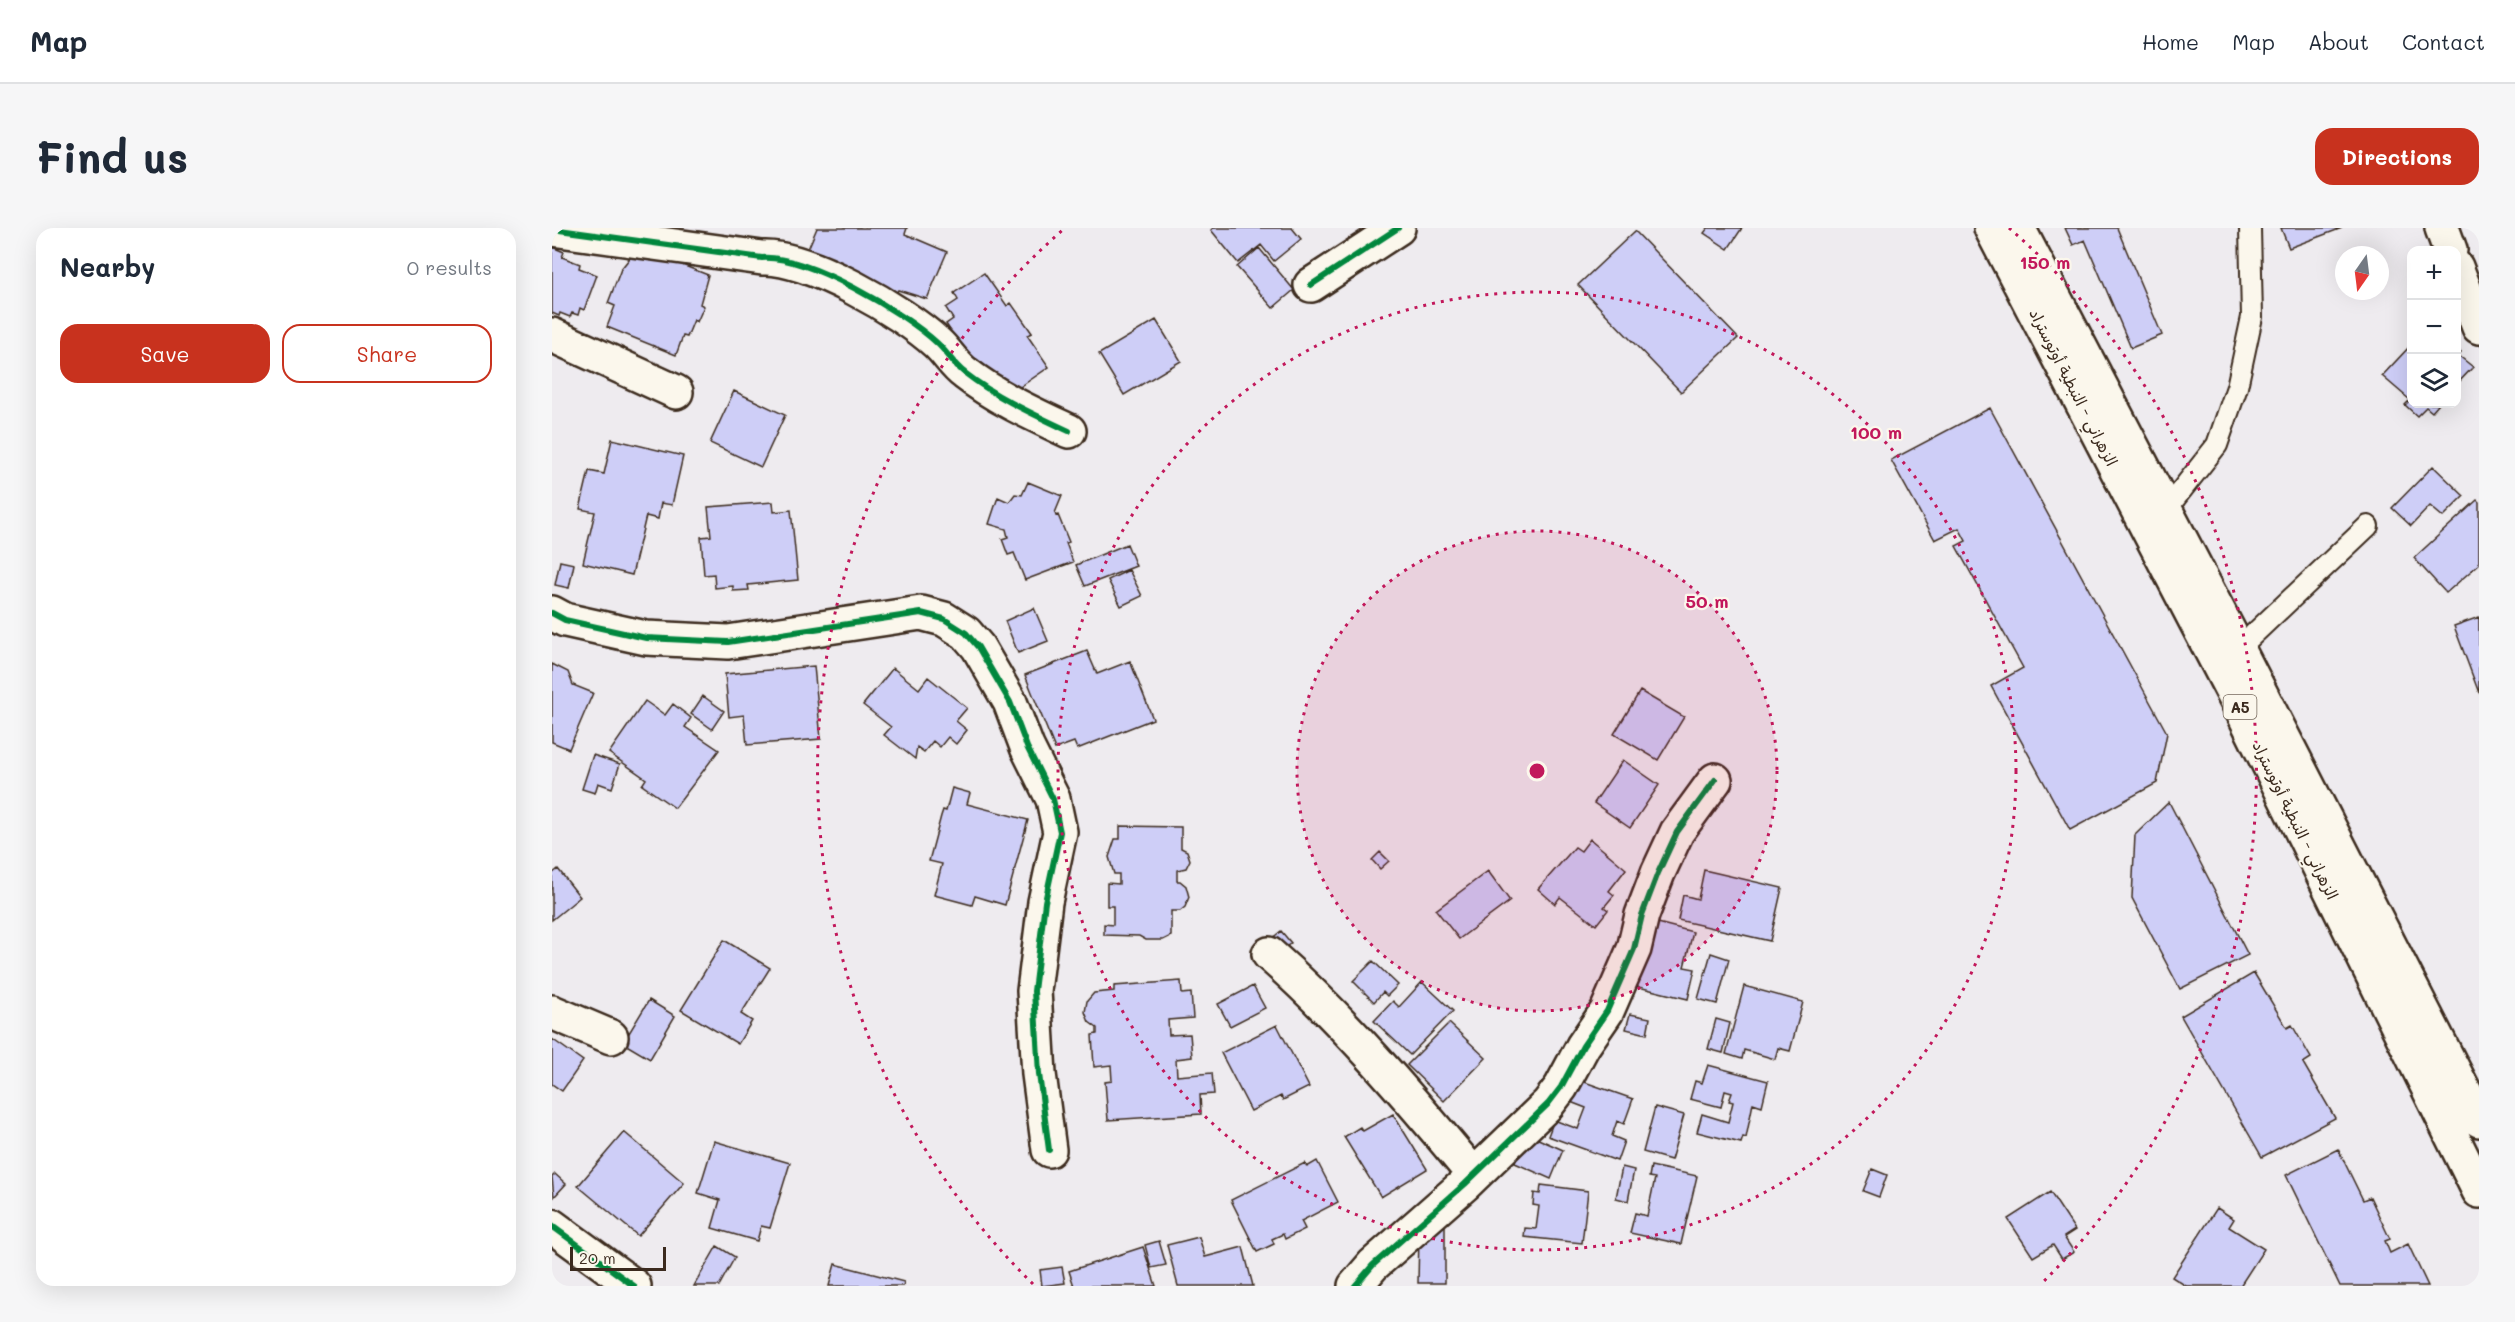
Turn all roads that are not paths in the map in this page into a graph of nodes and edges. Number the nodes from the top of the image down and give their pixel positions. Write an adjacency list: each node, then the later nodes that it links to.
1 (1398, 228): 9 (main road)
2 (1991, 228): 25 (main road, الزهراني - النبطية أوتوستراد / A5)
3 (2018, 228): 14 (main road, الزهراني - النبطية أوتوستراد / A5)
4 (2250, 228): 14 (lane)
5 (2442, 228): 7 (main road)
6 (552, 230): 13 (main road)
7 (2449, 246)
8 (2461, 278): 10 (main road)
9 (1311, 285)
10 (2479, 327)
11 (552, 335): 12 (main road)
12 (676, 392)
13 (1069, 431)
14 (2164, 512): 17 (main road, الزهراني - النبطية أوتوستراد / A5)
15 (2368, 526): 17 (lane)
16 (552, 613): 23 (main road)
17 (2238, 649): 22 (main road, الزهراني - النبطية أوتوستراد / A5)
18 (1715, 780): 24 (main road)
19 (1269, 954): 24 (main road)
20 (552, 1012): 21 (main road)
21 (610, 1037)
22 (2479, 1120)
23 (1049, 1150)
24 (1473, 1174): 28 (main road)
25 (2479, 1191)
26 (554, 1231): 27 (main road)
27 (634, 1286)
28 (1355, 1286)

